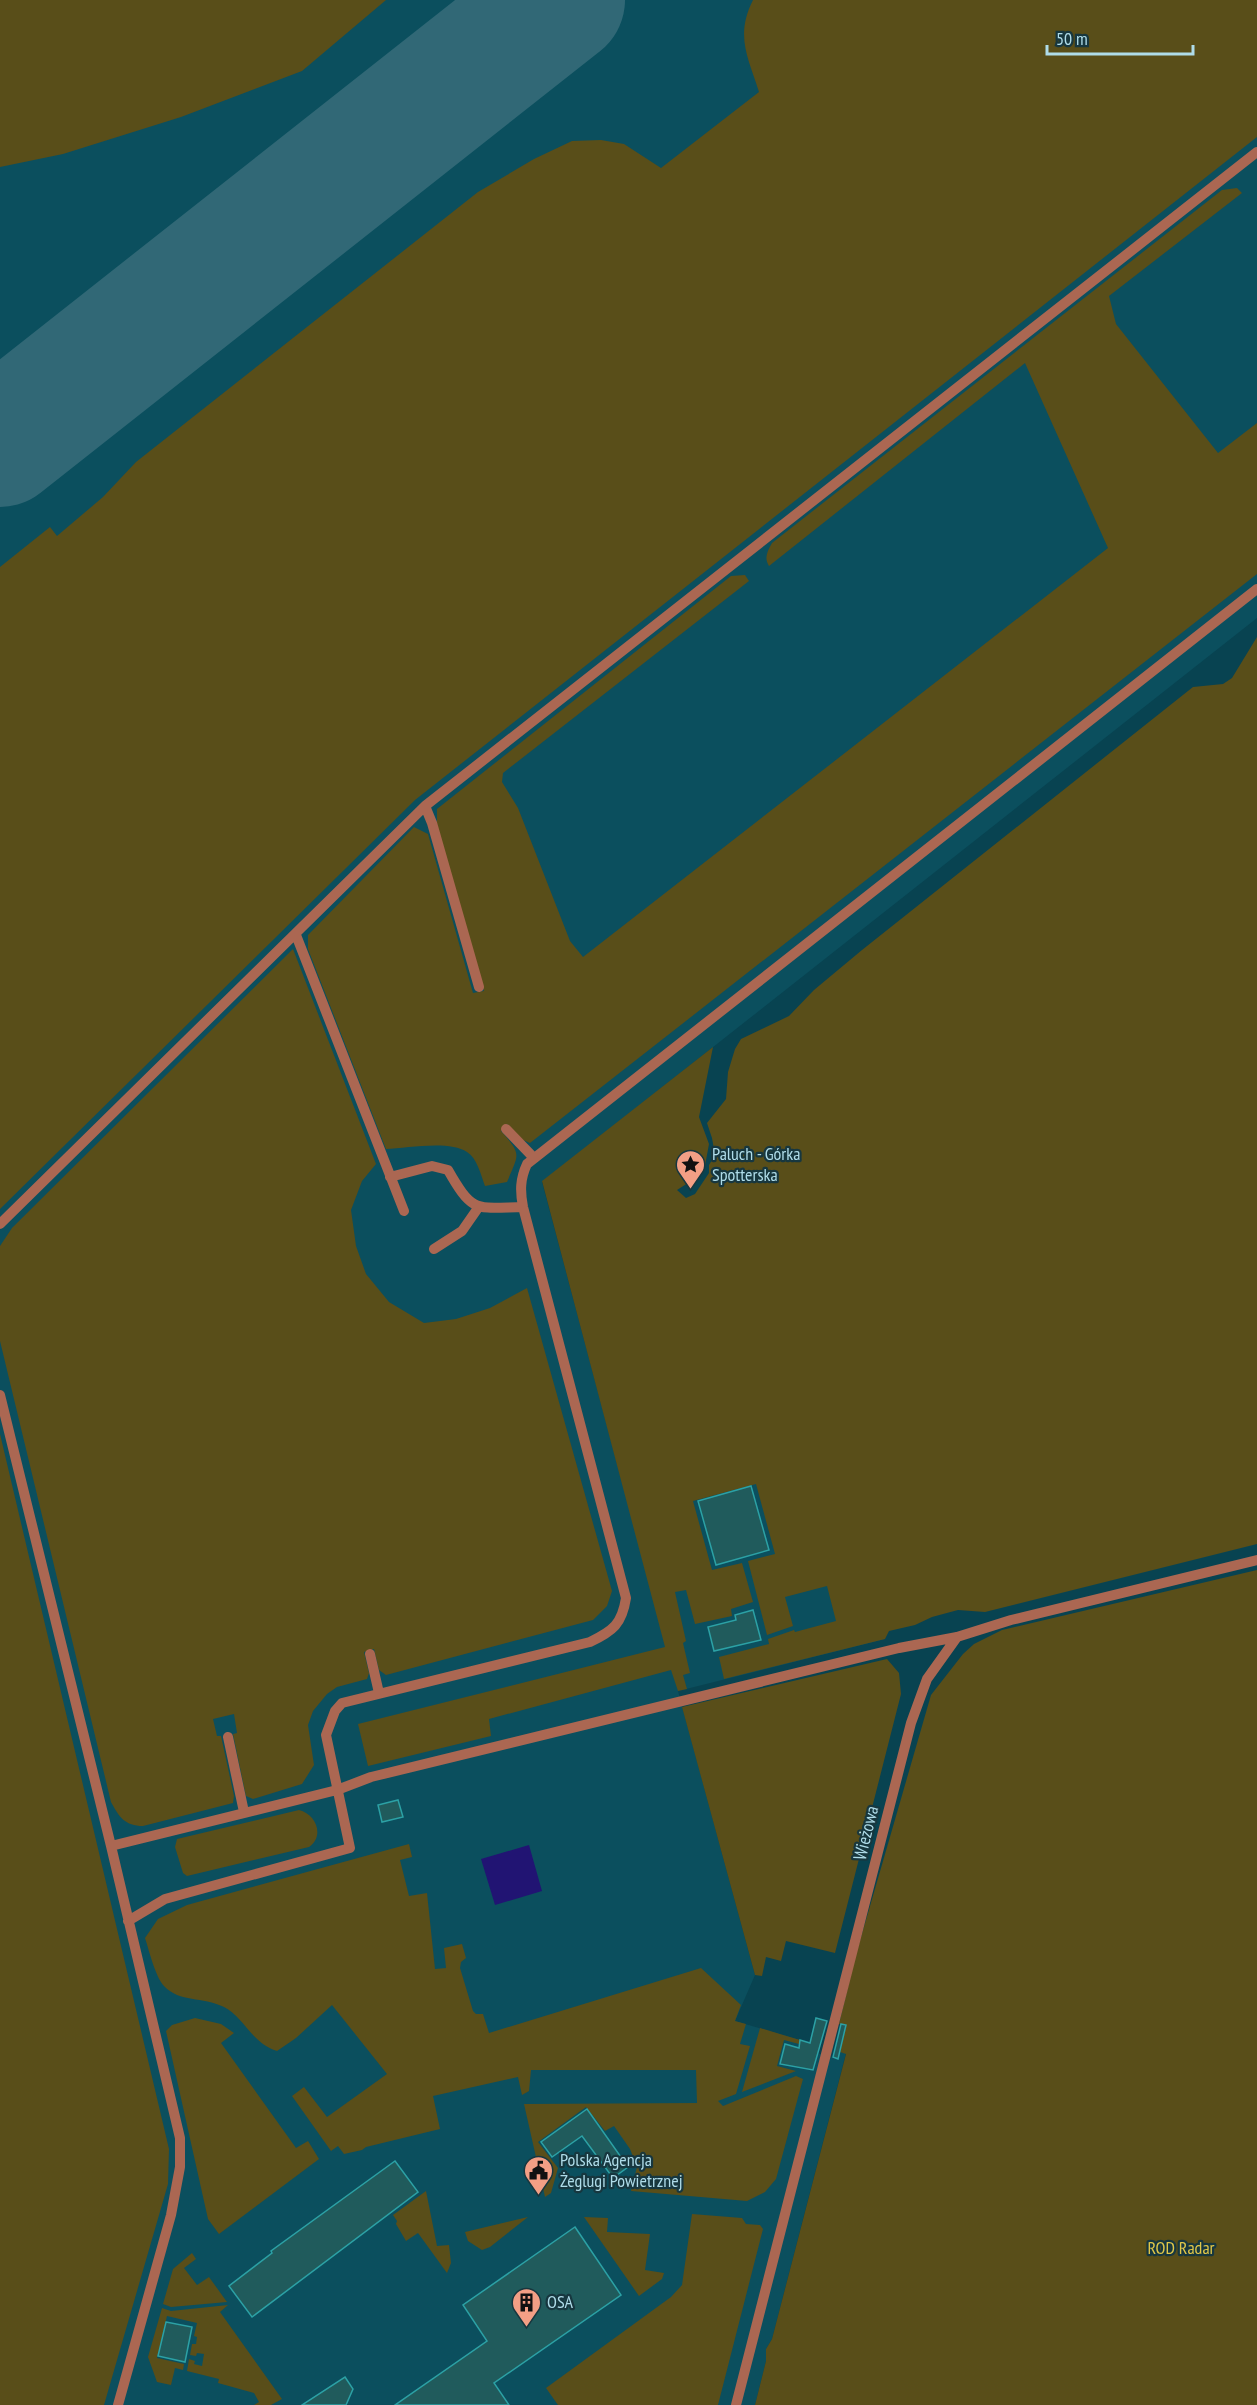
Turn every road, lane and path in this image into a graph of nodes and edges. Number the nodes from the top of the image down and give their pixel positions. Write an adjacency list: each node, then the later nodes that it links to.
1 (1257, 152): 3 (lane)
2 (1257, 590): 7 (lane)
3 (425, 806): 4 (lane); 5 (lane)
4 (296, 935): 8 (lane); 12 (lane)
5 (479, 987)
6 (506, 1129): 7 (lane)
7 (534, 1158): 9 (lane)
8 (390, 1177): 10 (lane); 11 (lane)
9 (523, 1207): 10 (lane); 18 (lane)
10 (478, 1208): 13 (lane)
11 (404, 1211)
12 (0, 1224)
13 (434, 1249)
14 (0, 1395): 22 (lane)
15 (1257, 1560): 16 (lane)
16 (957, 1637): 20 (lane); 25 (lane, Wieżowa)
17 (370, 1654): 18 (lane)
18 (379, 1693): 20 (lane)
19 (228, 1737): 21 (lane)
20 (337, 1790): 21 (lane); 23 (lane)
21 (244, 1812): 22 (lane)
22 (111, 1846): 23 (lane)
23 (128, 1921): 24 (lane)
24 (118, 2405)
25 (735, 2405)

